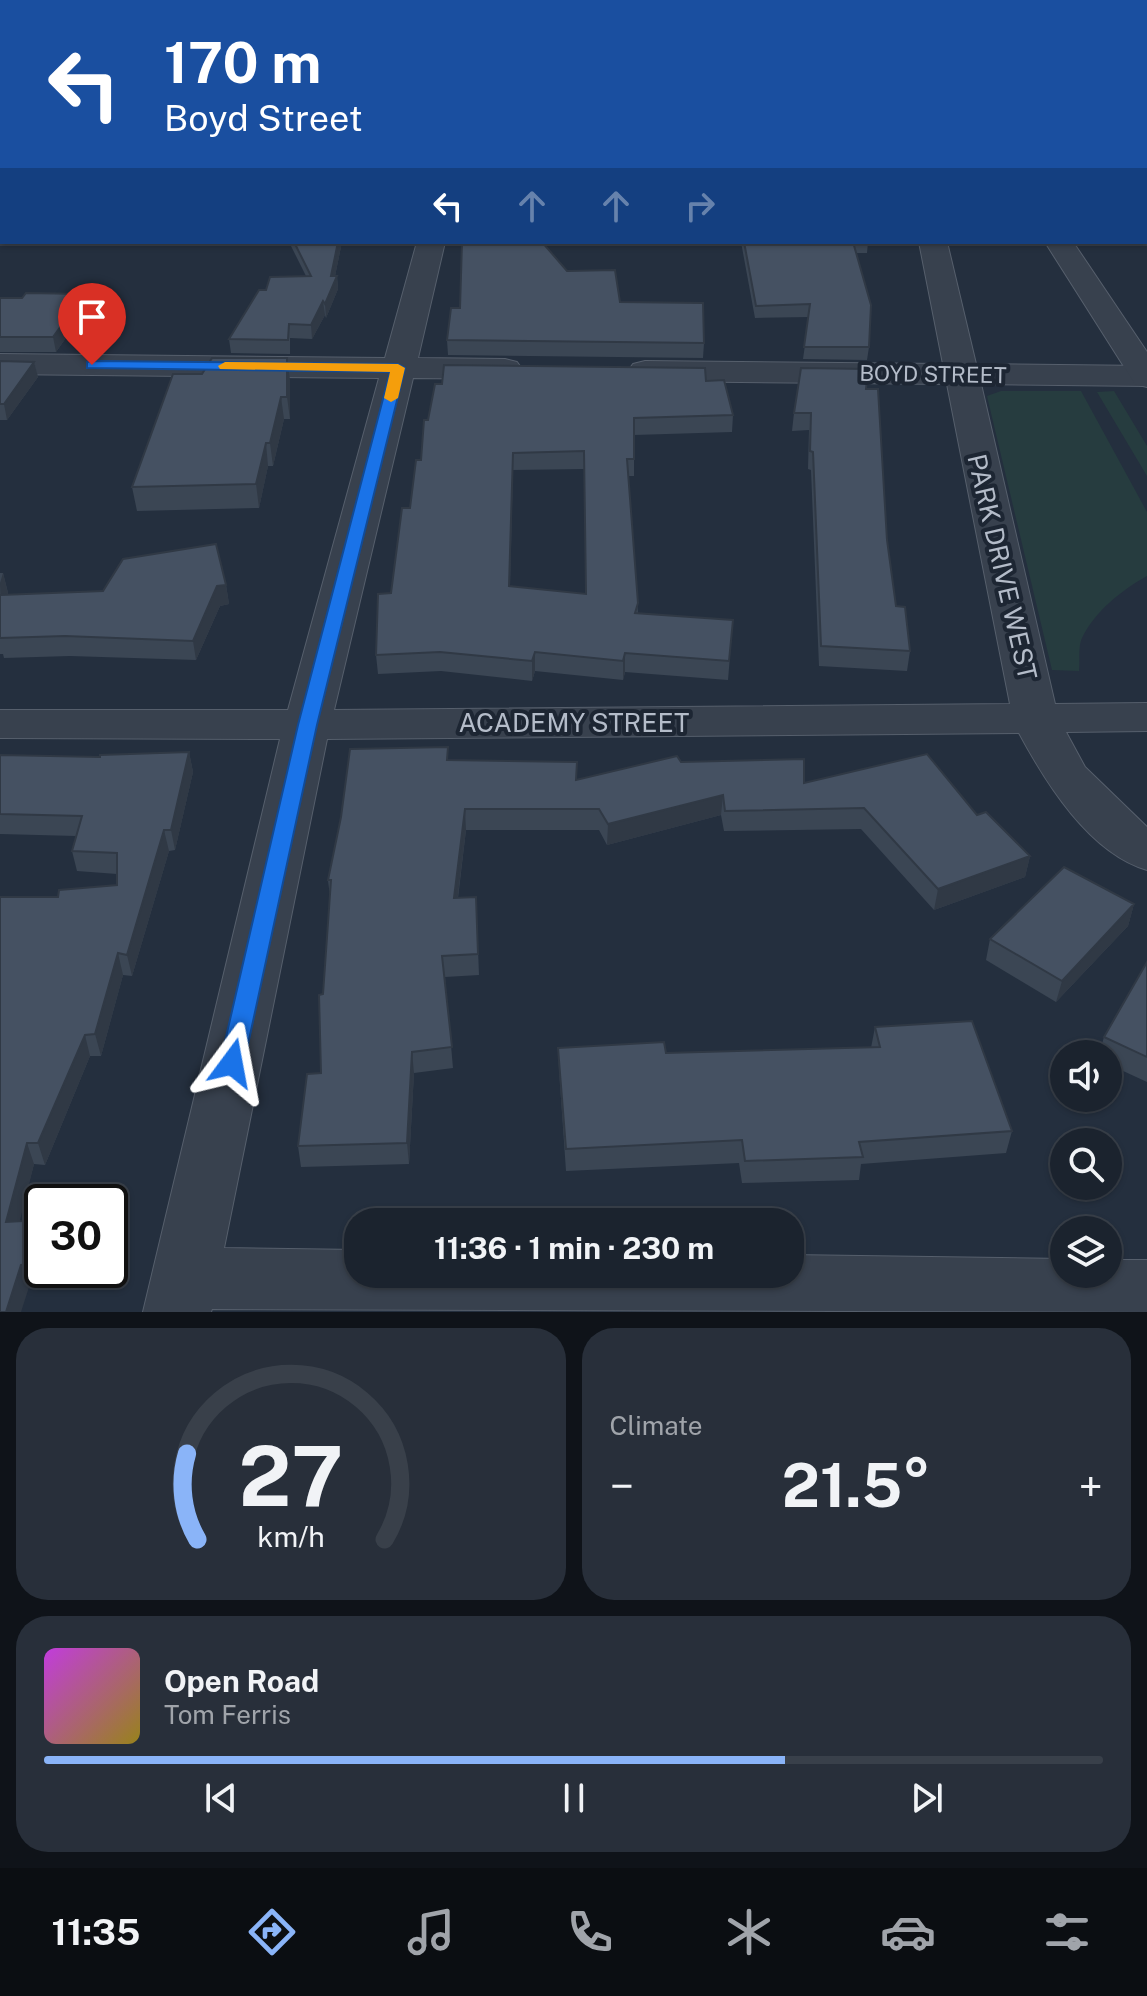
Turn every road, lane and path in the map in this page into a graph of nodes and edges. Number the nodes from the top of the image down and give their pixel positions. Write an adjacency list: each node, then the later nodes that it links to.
1 (430, 244): 5 (street)
2 (933, 244): 8 (street, PARK DRIVE WEST)
3 (1060, 244): 9 (street)
4 (0, 364): 5 (street)
5 (398, 368): 6 (street); 13 (street)
6 (541, 370)
7 (620, 370): 8 (street, BOYD STREET)
8 (960, 374): 9 (street, BOYD STREET); 11 (street, PARK DRIVE WEST)
9 (1147, 376)
10 (1147, 717): 11 (street, ACADEMY STREET)
11 (1036, 720): 13 (street, ACADEMY STREET); 14 (street, PARK DRIVE WEST)
12 (0, 724): 13 (street, ACADEMY STREET)
13 (307, 725): 16 (street)
14 (1147, 852)
15 (1147, 1291): 16 (street)
16 (180, 1295)

